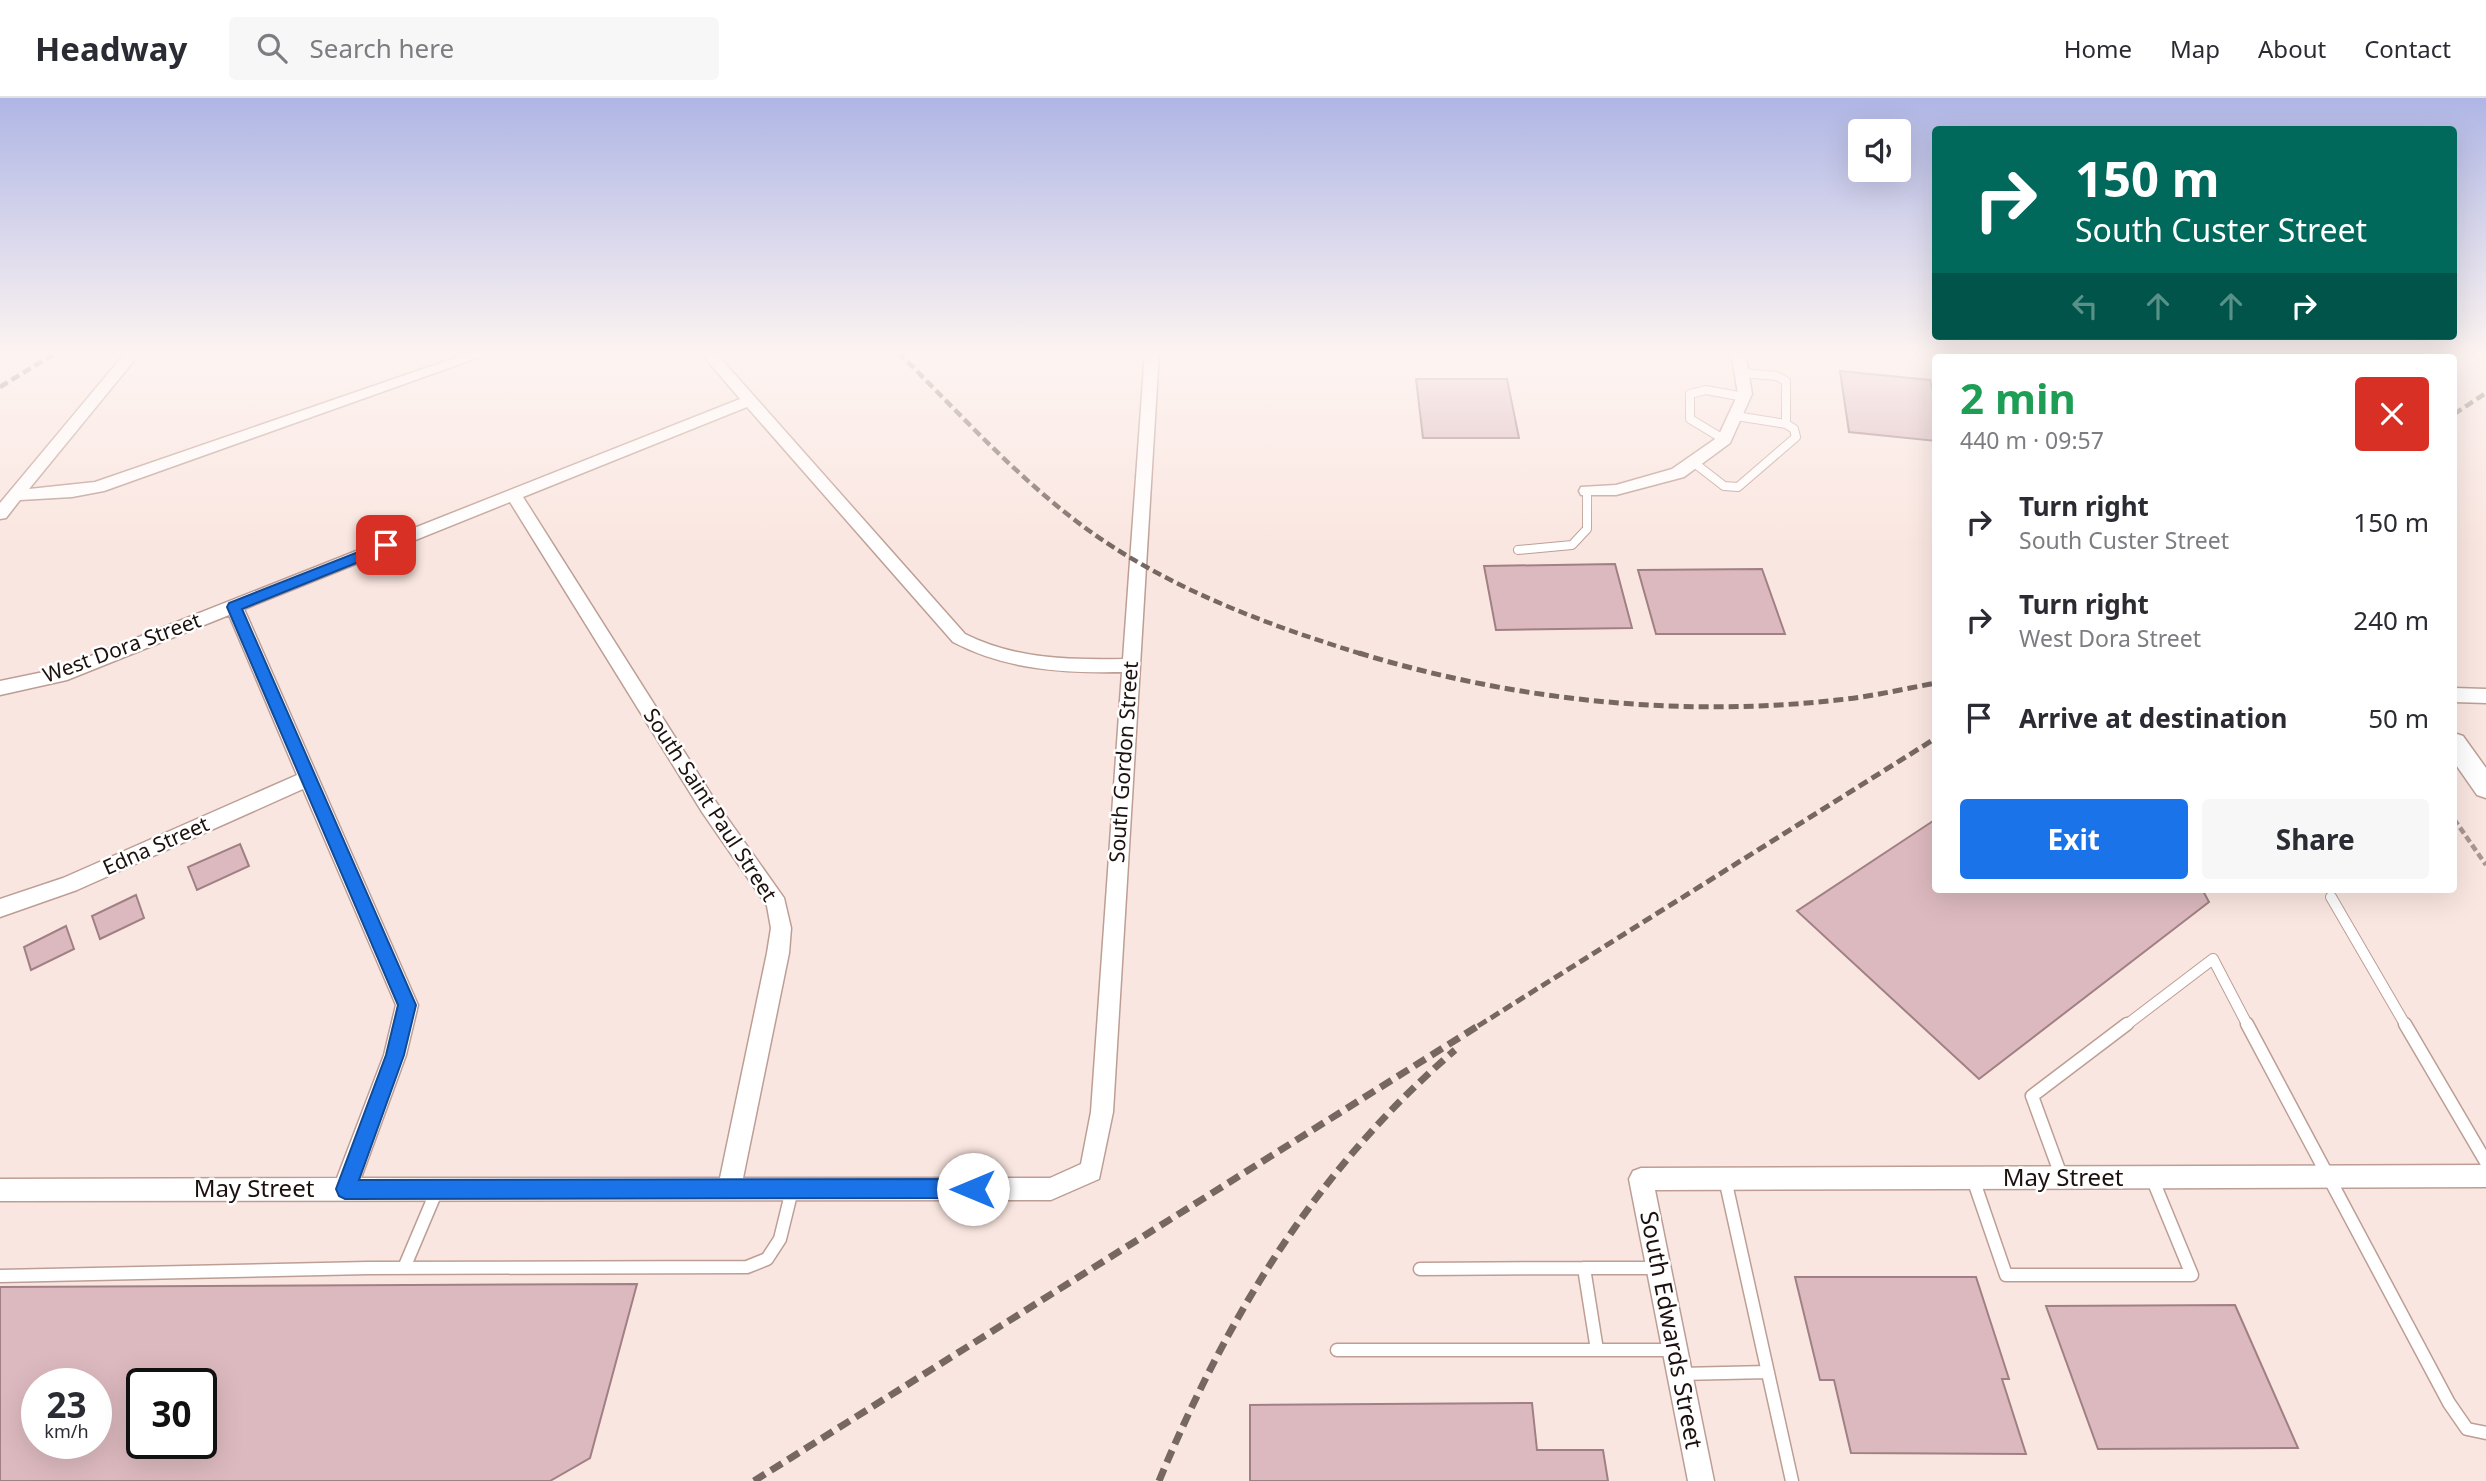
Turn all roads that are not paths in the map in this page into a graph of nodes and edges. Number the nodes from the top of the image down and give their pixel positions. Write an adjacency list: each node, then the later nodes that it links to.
1 (1736, 416): 11 (street)
2 (80, 417): 15 (street)
3 (300, 417): 15 (street)
4 (710, 417): 14 (street, West Dora Street)
5 (764, 417): 19 (street)
6 (1148, 417): 19 (street, South Gordon Street)
7 (1690, 417): 11 (lane)
8 (1739, 417): 10 (lane)
9 (1786, 417): 10 (lane)
10 (1786, 424): 12 (lane)
11 (1725, 440): 12 (street)
12 (1693, 462): 13 (street)
13 (1587, 491): 17 (lane)
14 (513, 494): 18 (street, West Dora Street); 39 (street, South Saint Paul Street)
15 (15, 495): 16 (street)
16 (0, 514)
17 (1518, 550)
18 (234, 607): 20 (street, West Dora Street); 24 (street)
19 (1130, 665): 29 (street, South Gordon Street)
20 (0, 688)
21 (2457, 695): 22 (street)
22 (2486, 696)
23 (2457, 747): 25 (main road)
24 (309, 778): 27 (street, Edna Street); 37 (street)
25 (2486, 788)
26 (2331, 897): 28 (lane)
27 (0, 908)
28 (2486, 1162)
29 (1091, 1171): 40 (street, May Street)
30 (2486, 1176): 31 (street, May Street)
31 (2329, 1177): 35 (lane); 36 (street, May Street); 51 (lane)
32 (1641, 1178): 33 (street, May Street); 44 (street, South Edwards Street)
33 (1725, 1178): 34 (street, May Street); 50 (lane)
34 (1973, 1178): 35 (street, May Street); 36 (lane)
35 (2062, 1178): 36 (street, May Street)
36 (2152, 1178)
37 (345, 1189): 38 (street, May Street); 41 (street, May Street)
38 (437, 1189): 39 (street, May Street); 42 (lane)
39 (729, 1189): 40 (street, May Street)
40 (793, 1189): 42 (lane)
41 (0, 1191)
42 (404, 1268): 46 (lane)
43 (1584, 1268): 44 (lane); 45 (lane); 48 (lane)
44 (1659, 1268): 49 (street, South Edwards Street)
45 (1420, 1269)
46 (0, 1276)
47 (1337, 1350): 48 (lane)
48 (1597, 1350): 49 (lane)
49 (1677, 1362): 50 (lane); 52 (street, South Edwards Street)
50 (1768, 1372): 53 (lane)
51 (2486, 1433)
52 (1701, 1481)
53 (1791, 1481)

